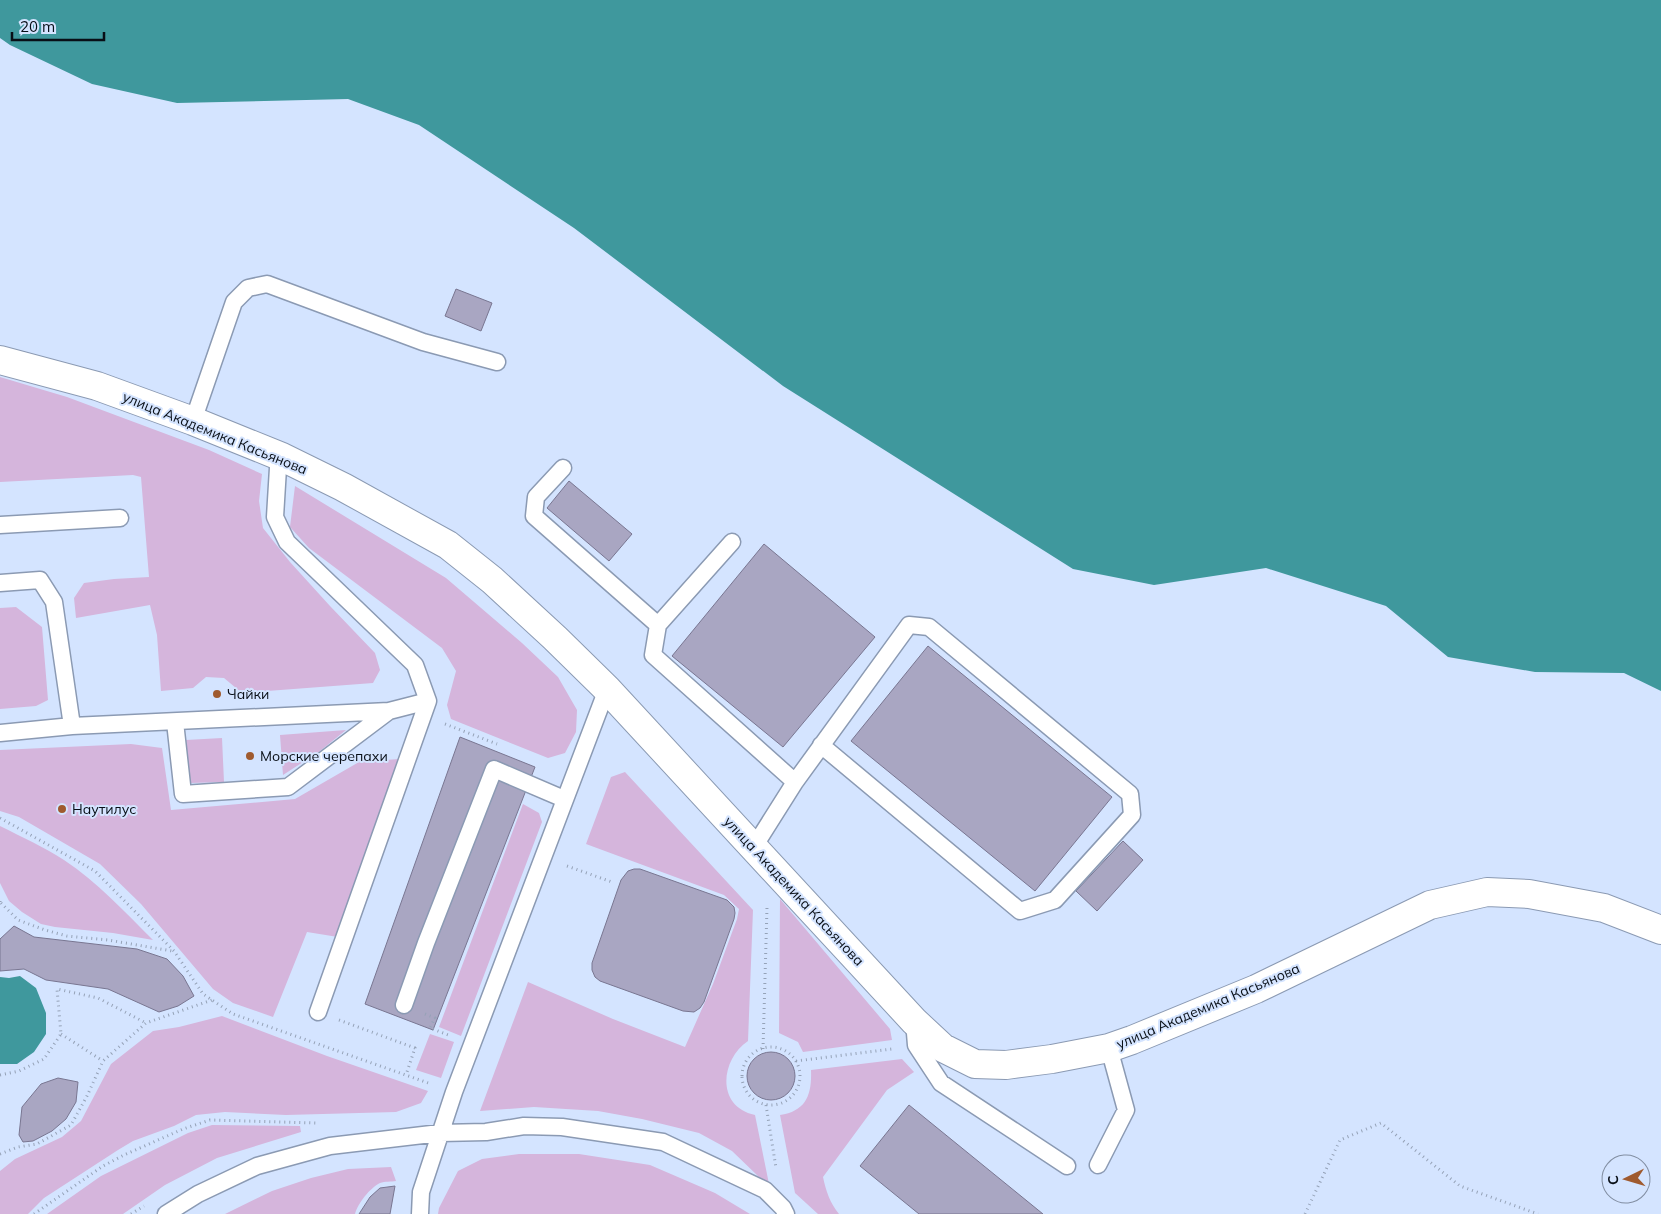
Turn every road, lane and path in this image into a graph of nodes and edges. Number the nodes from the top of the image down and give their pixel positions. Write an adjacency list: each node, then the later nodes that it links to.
1 (0, 360): 3 (street, улица Академика Касьянова)
2 (497, 362): 3 (lane)
3 (193, 421): 4 (street, улица Академика Касьянова)
4 (282, 457): 11 (street, улица Академика Касьянова); 12 (lane)
5 (563, 468): 10 (lane)
6 (120, 518): 7 (lane)
7 (0, 525)
8 (732, 542): 10 (lane)
9 (0, 583): 15 (lane)
10 (658, 625): 18 (lane)
11 (607, 690): 19 (lane); 21 (street, улица Академика Касьянова)
12 (428, 700): 13 (lane); 27 (lane)
13 (389, 711): 14 (lane); 14 (lane)
14 (175, 722): 15 (lane)
15 (72, 726): 16 (lane)
16 (0, 733)
17 (821, 745): 17 (lane); 18 (lane)
18 (794, 782): 21 (lane)
19 (564, 799): 26 (lane); 42 (lane)
20 (0, 818): 24 (path)
21 (761, 855): 31 (street, улица Академика Касьянова); 33 (path)
22 (0, 903): 24 (path)
23 (1661, 930): 34 (street, улица Академика Касьянова)
24 (174, 951): 25 (path)
25 (212, 1000): 29 (path); 38 (path)
26 (404, 1005)
27 (318, 1012): 38 (path)
28 (435, 1018): 30 (path)
29 (146, 1023): 32 (path); 35 (path)
30 (430, 1028)
31 (915, 1033): 34 (street, улица Академика Касьянова); 36 (path); 45 (lane)
32 (61, 1034): 35 (path); 37 (path)
33 (763, 1048): 36 (path); 40 (path)
34 (1109, 1048): 44 (lane)
35 (103, 1061): 43 (path)
36 (796, 1061): 40 (path)
37 (0, 1075)
38 (406, 1075): 39 (path)
39 (440, 1086)
40 (766, 1105): 46 (path)
41 (317, 1123): 47 (path)
42 (440, 1134): 46 (lane); 48 (lane); 49 (lane)
43 (0, 1154)
44 (1098, 1164)
45 (1067, 1166)
46 (784, 1211)
47 (34, 1214)
48 (166, 1214)
49 (420, 1214)
50 (1305, 1214): 51 (path)
51 (1538, 1214)

